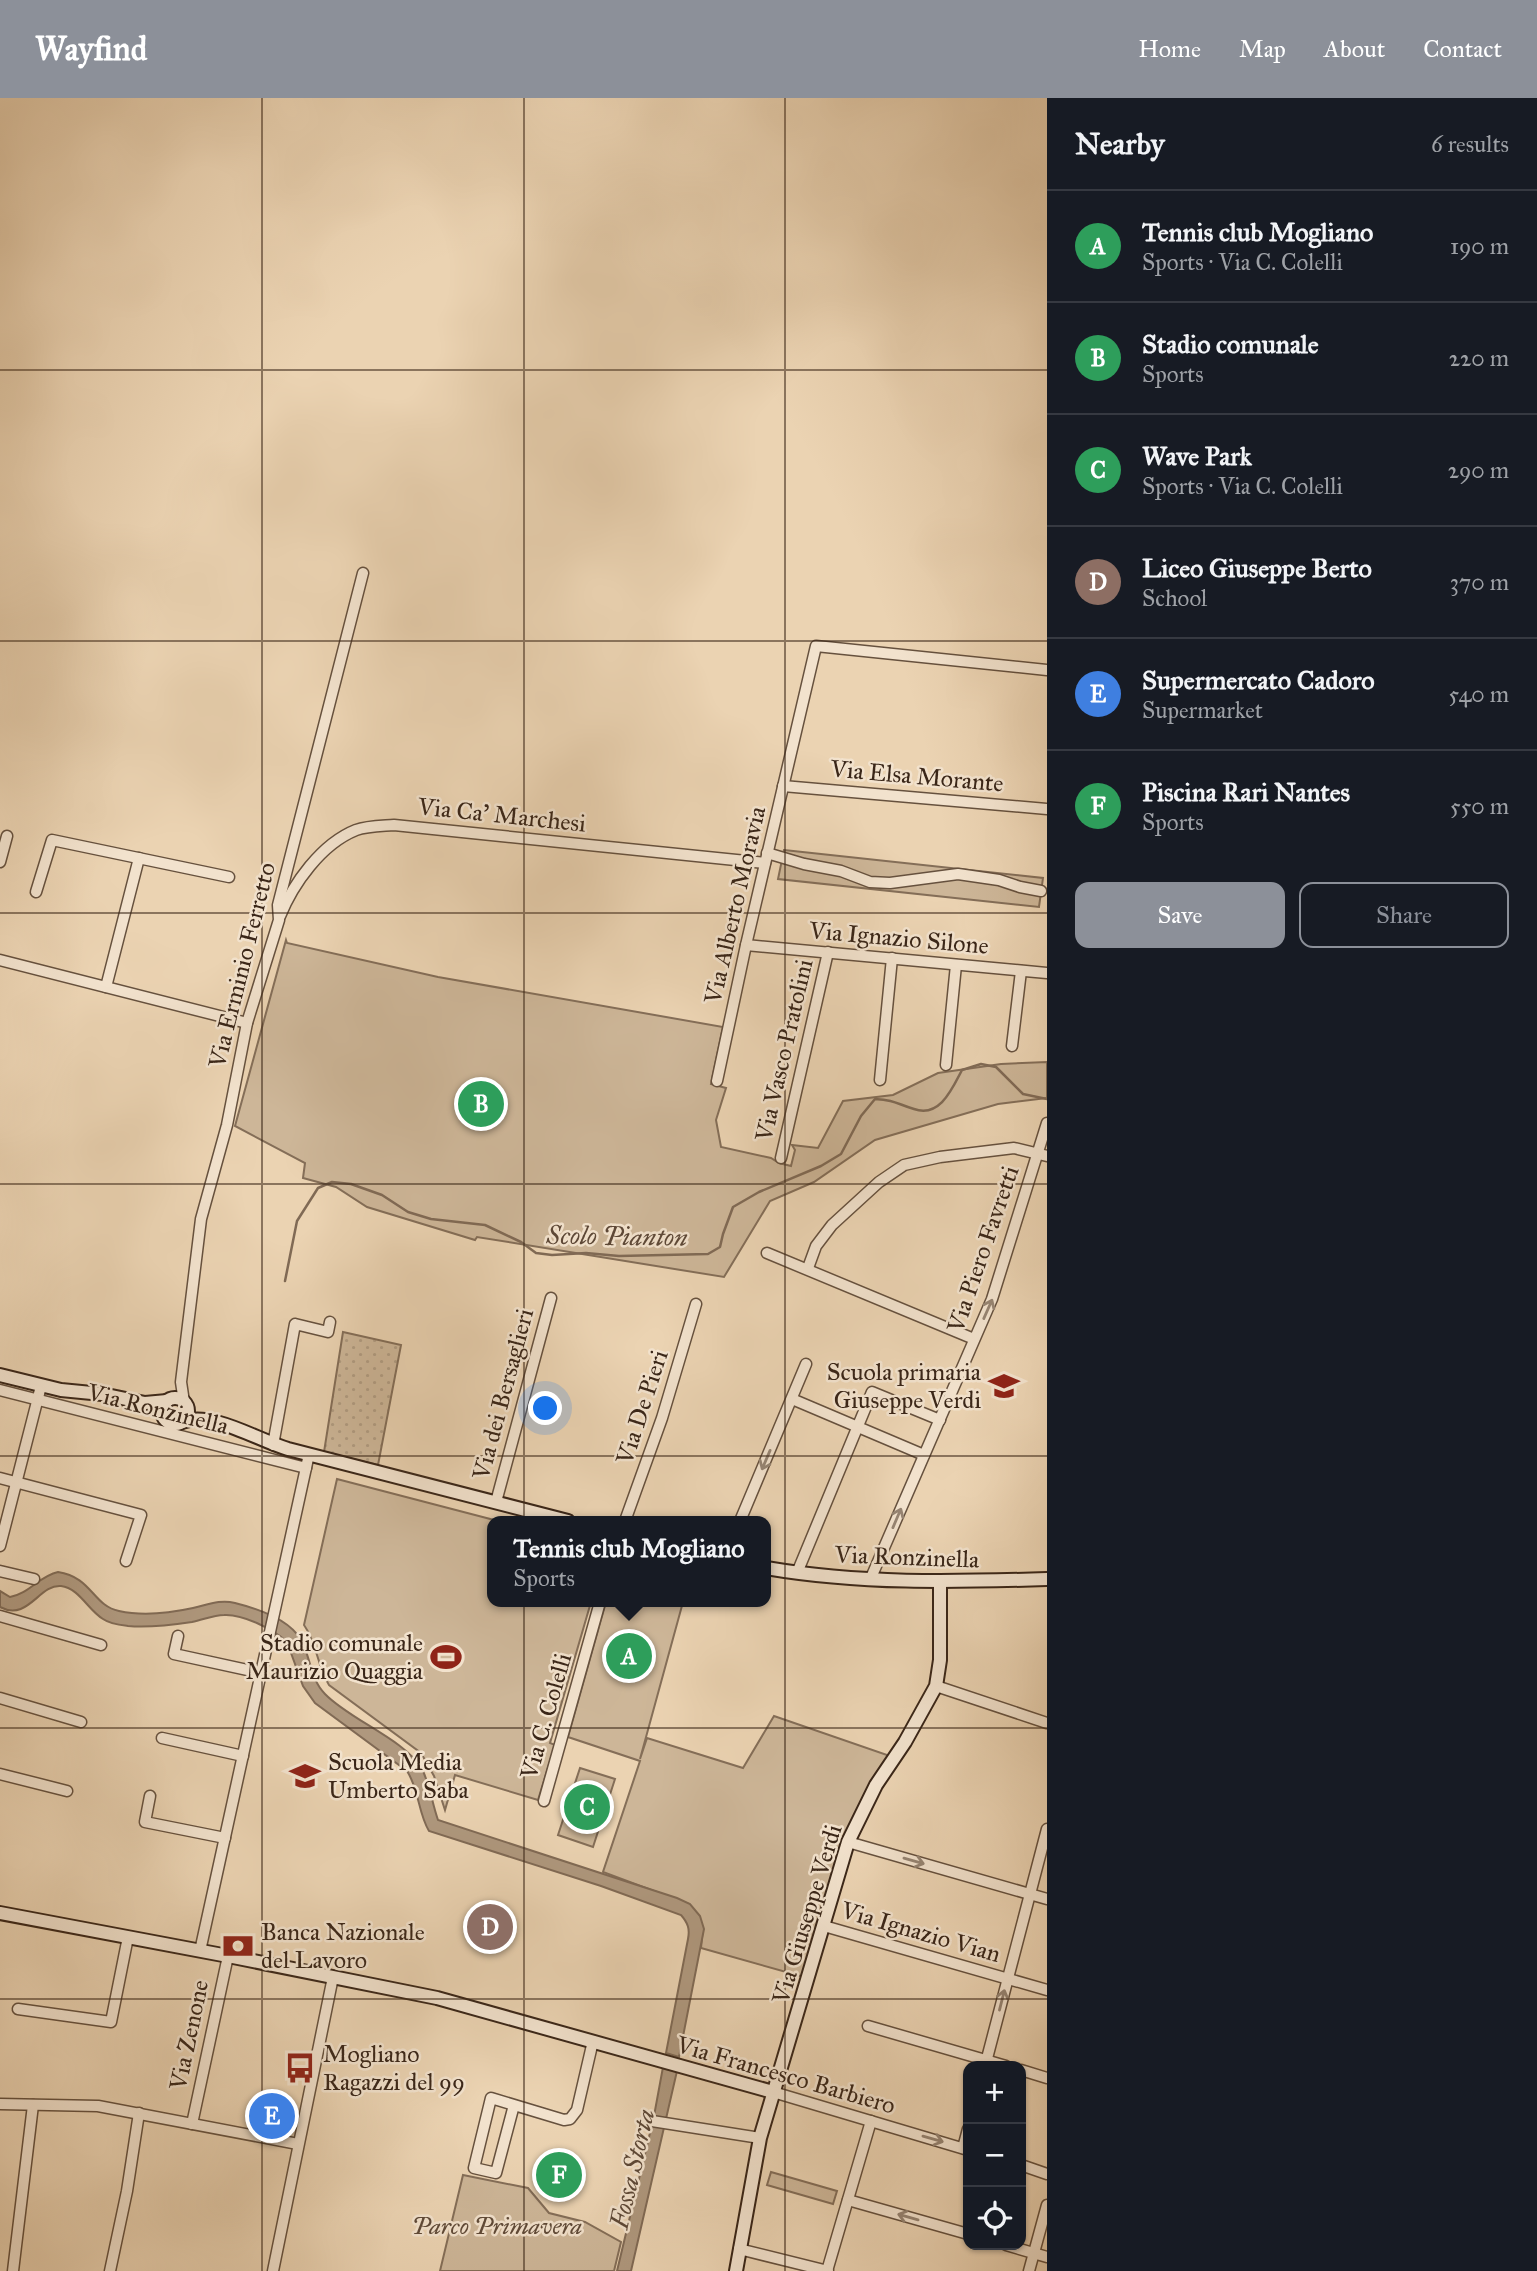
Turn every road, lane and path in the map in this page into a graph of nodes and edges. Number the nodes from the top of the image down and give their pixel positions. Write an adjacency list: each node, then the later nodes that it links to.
1 (363, 573): 12 (street, Via Erminio Ferretto)
2 (1047, 670): 3 (street, Via Alberto Moravia)
3 (783, 786): 4 (street, Via Elsa Morante); 7 (street, Via Alberto Moravia)
4 (1047, 809)
5 (7, 836): 8 (street)
6 (139, 858): 9 (street); 11 (street); 20 (street)
7 (766, 858): 10 (street, Via Ca' Marchesi); 12 (street, Via Ca' Marchesi); 13 (street, Via Alberto Moravia)
8 (0, 862)
9 (229, 877)
10 (1041, 891)
11 (36, 892)
12 (279, 920): 21 (street, Via Erminio Ferretto)
13 (746, 945): 14 (street, Via Ignazio Silone); 25 (street, Via Alberto Moravia)
14 (828, 952): 15 (street, Via Ignazio Silone); 28 (street, Via Vasco Pratolini)
15 (892, 958): 17 (street, Via Ignazio Silone); 24 (street)
16 (0, 960): 20 (street)
17 (956, 965): 18 (street, Via Ignazio Silone); 23 (street)
18 (1020, 971): 19 (street, Via Ignazio Silone); 22 (street)
19 (1047, 973)
20 (106, 987): 21 (street)
21 (247, 1023): 36 (street, Via Erminio Ferretto)
22 (1012, 1046)
23 (946, 1065)
24 (880, 1080)
25 (717, 1081)
26 (1047, 1123): 27 (street, Via Piero Favretti)
27 (1043, 1154): 30 (street); 34 (street, Via Piero Favretti, one-way to 27)
28 (781, 1158)
29 (767, 1253): 30 (street)
30 (808, 1268): 34 (street)
31 (551, 1298): 55 (street, Via dei Bersaglieri)
32 (696, 1304): 57 (street, Via De Pieri)
33 (330, 1322): 50 (street)
34 (974, 1339): 46 (street, Via Piero Favretti)
35 (806, 1364): 40 (street)
36 (183, 1371): 42 (street, Via Erminio Ferretto); 44 (street, Via Erminio Ferretto)
37 (0, 1375): 38 (street, Via Ronzinella)
38 (41, 1386): 41 (street); 43 (street, Via Ronzinella)
39 (0, 1390): 41 (street, Via Ronzinella)
40 (792, 1399): 49 (street); 58 (street, one-way to 58)
41 (37, 1400): 52 (street, Via Ronzinella); 54 (street)
42 (169, 1400): 43 (street, Via Ronzinella); 44 (street, Via Ronzinella); 45 (street, Via Ronzinella)
43 (137, 1402): 45 (street, Via Ronzinella)
44 (186, 1405): 47 (street, Via Ronzinella); 48 (street, Via Ronzinella)
45 (165, 1419): 47 (street, Via Ronzinella)
46 (940, 1420): 49 (street); 51 (street, Via Piero Favretti)
47 (182, 1422): 48 (street, Via Ronzinella)
48 (214, 1422): 50 (street, Via Ronzinella)
49 (857, 1427): 51 (street); 63 (street)
50 (272, 1445): 52 (street, Via Ronzinella)
51 (924, 1455): 66 (street, Via Piero Favretti, one-way to 51)
52 (308, 1461): 55 (street, Via Ronzinella); 72 (street)
53 (0, 1478): 54 (street)
54 (16, 1481): 59 (street); 60 (street)
55 (496, 1502): 56 (street, Via Ronzinella)
56 (549, 1516)
57 (627, 1516)
58 (742, 1516)
59 (0, 1546)
60 (127, 1561)
61 (771, 1569): 63 (street, Via Ronzinella)
62 (0, 1571): 64 (street)
63 (797, 1573): 66 (street, Via Ronzinella)
64 (34, 1579)
65 (1047, 1579): 67 (street, Via Ronzinella)
66 (870, 1580): 67 (street, Via Ronzinella)
67 (940, 1583): 73 (street, Via Giuseppe Verdi)
68 (599, 1607): 82 (street, Via C. Colelli)
69 (0, 1616): 71 (street)
70 (178, 1636): 72 (street)
71 (101, 1645)
72 (261, 1673): 78 (street)
73 (936, 1686): 76 (street); 85 (street, Via Giuseppe Verdi)
74 (0, 1698): 75 (street)
75 (81, 1722)
76 (1047, 1723)
77 (162, 1738): 78 (street)
78 (243, 1756): 84 (street)
79 (0, 1774): 80 (street)
80 (67, 1791)
81 (150, 1796): 84 (street)
82 (544, 1801)
83 (1047, 1829): 86 (street)
84 (225, 1838): 91 (street)
85 (848, 1842): 86 (street, one-way to 86); 89 (street, Via Giuseppe Verdi)
86 (1030, 1894): 87 (street); 94 (street)
87 (1047, 1899)
88 (0, 1913): 90 (street, Via Francesco Barbiero)
89 (824, 1926): 94 (street, Via Ignazio Vian); 103 (street, Via Giuseppe Verdi)
90 (128, 1937): 91 (street, Via Francesco Barbiero); 96 (street)
91 (200, 1951): 92 (street, Via Francesco Barbiero)
92 (228, 1956): 93 (street, Via Francesco Barbiero); 110 (street, Via Zenone)
93 (333, 1977): 98 (street, Via Francesco Barbiero); 112 (street)
94 (1007, 1978): 95 (street, Via Ignazio Vian); 100 (street, one-way to 94)
95 (1047, 1990)
96 (18, 2009)
97 (868, 2026): 99 (street)
98 (593, 2041): 103 (street, Via Francesco Barbiero); 106 (street)
99 (980, 2061)
100 (986, 2061)
101 (1026, 2072): 102 (street)
102 (1047, 2078)
103 (774, 2092): 109 (street, Via Francesco Barbiero); 111 (street, Via Giuseppe Verdi)
104 (0, 2104): 105 (street)
105 (33, 2105): 107 (street); 123 (street)
106 (514, 2105): 106 (street)
107 (139, 2113): 110 (street); 124 (street)
108 (653, 2121): 111 (street)
109 (871, 2121): 113 (street, Via Francesco Barbiero, one-way to 113); 116 (street)
110 (192, 2124): 112 (street)
111 (760, 2138): 119 (street, Via Giuseppe Verdi)
112 (298, 2144): 125 (street)
113 (963, 2148)
114 (1026, 2167): 115 (street)
115 (1047, 2174)
116 (848, 2200): 118 (street, one-way to 116); 127 (street)
117 (1047, 2204): 121 (street)
118 (963, 2233)
119 (739, 2249): 126 (street, Via Giuseppe Verdi); 127 (street)
120 (1024, 2250): 121 (street)
121 (1034, 2253): 122 (street); 128 (street)
122 (1047, 2256)
123 (13, 2271)
124 (110, 2271)
125 (273, 2271)
126 (736, 2271)
127 (828, 2271)
128 (1029, 2271)

